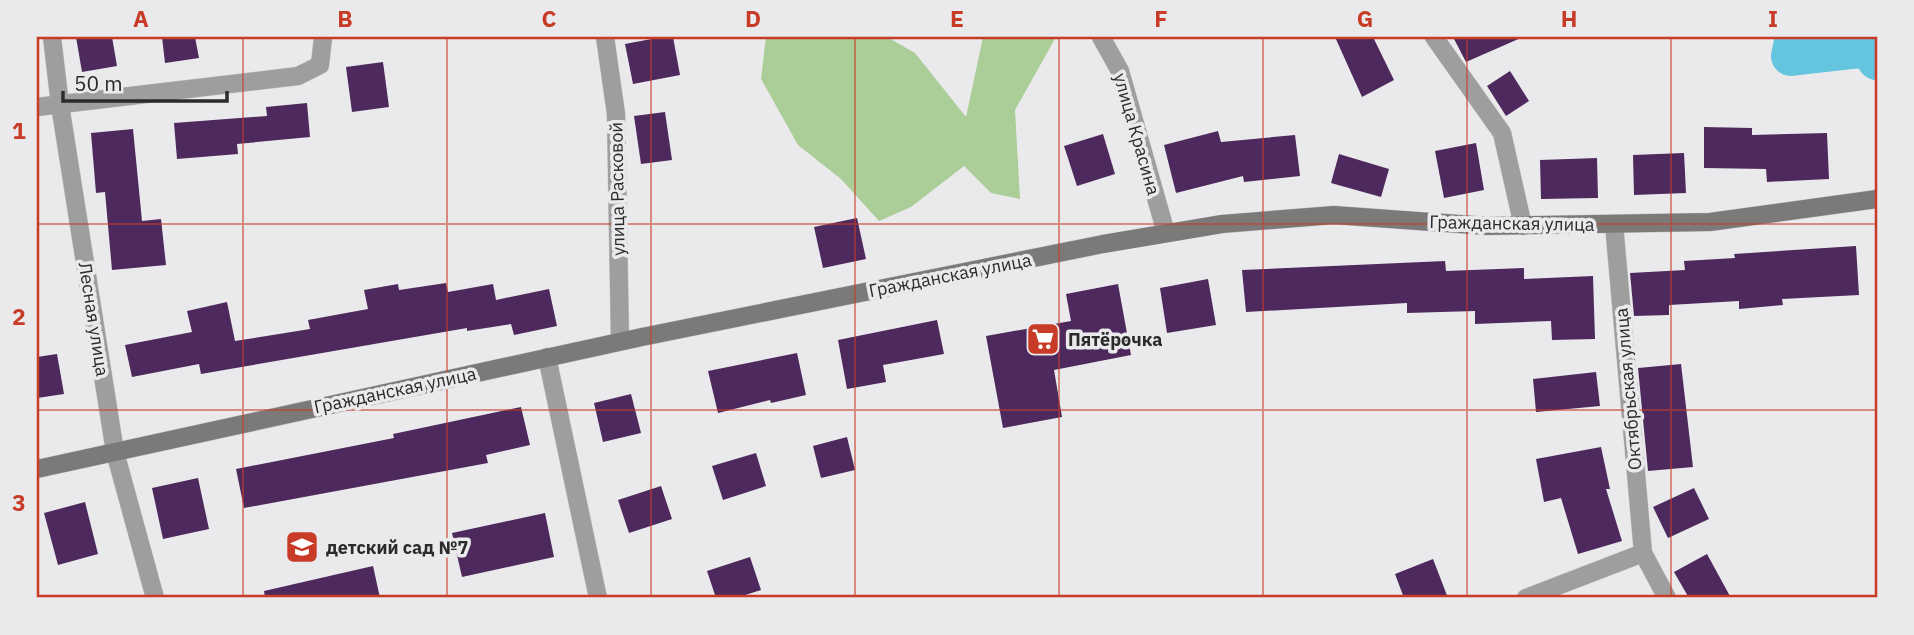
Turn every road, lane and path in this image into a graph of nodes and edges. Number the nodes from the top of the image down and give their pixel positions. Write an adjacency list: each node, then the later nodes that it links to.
1 (52, 37): 6 (street, Лесная улица)
2 (323, 37): 6 (street)
3 (605, 37): 12 (street, улица Расковой)
4 (1101, 37): 11 (street, улица Красина)
5 (1434, 37): 10 (street)
6 (60, 105): 7 (street); 14 (street, Лесная улица)
7 (37, 107)
8 (1877, 199): 9 (street, Гражданская улица)
9 (1614, 224): 10 (street, Гражданская улица); 16 (street, Октябрьская улица)
10 (1523, 226): 11 (street, Гражданская улица)
11 (1166, 233): 12 (street, Гражданская улица)
12 (620, 341): 13 (street, Гражданская улица)
13 (547, 357): 14 (street, Гражданская улица); 18 (street)
14 (115, 452): 15 (street, Гражданская улица); 17 (street, Лесная улица)
15 (37, 468)
16 (1643, 553): 19 (street); 20 (street, Октябрьская улица)
17 (155, 598)
18 (598, 598)
19 (1526, 598)
20 (1667, 598)

